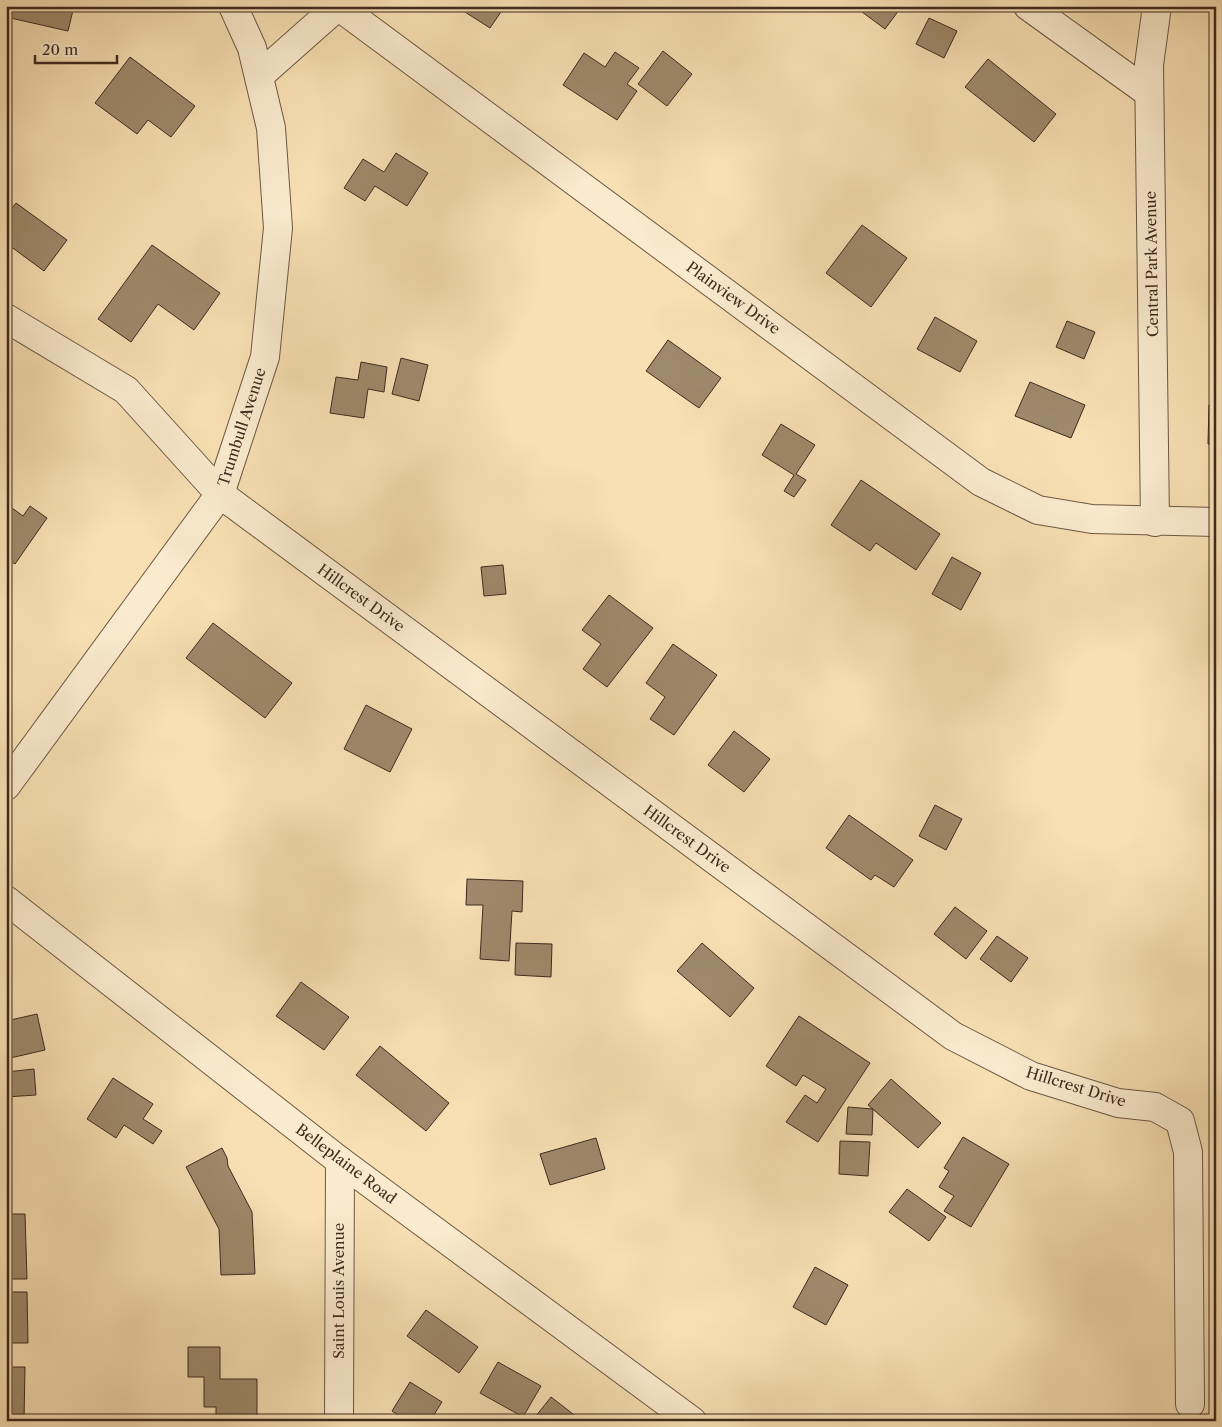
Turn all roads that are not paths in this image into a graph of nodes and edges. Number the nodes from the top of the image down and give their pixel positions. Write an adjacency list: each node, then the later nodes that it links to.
1 (233, 6): 5 (street, Trumbull Avenue)
2 (338, 6): 5 (street); 9 (street, Plainview Drive)
3 (1028, 6): 6 (street)
4 (1157, 6): 6 (street, Central Park Avenue)
5 (258, 76): 8 (street, Trumbull Avenue)
6 (1149, 93): 9 (street, Central Park Avenue)
7 (6, 318): 8 (street, Hillcrest Drive)
8 (220, 494): 11 (street, Trumbull Avenue); 14 (street, Hillcrest Drive)
9 (1155, 522): 10 (street, Plainview Drive)
10 (1216, 522)
11 (6, 786)
12 (6, 900): 13 (street, Belleplaine Road)
13 (340, 1161): 15 (street, Saint Louis Avenue); 16 (street, Belleplaine Road)
14 (1190, 1404)
15 (339, 1421)
16 (692, 1421)

